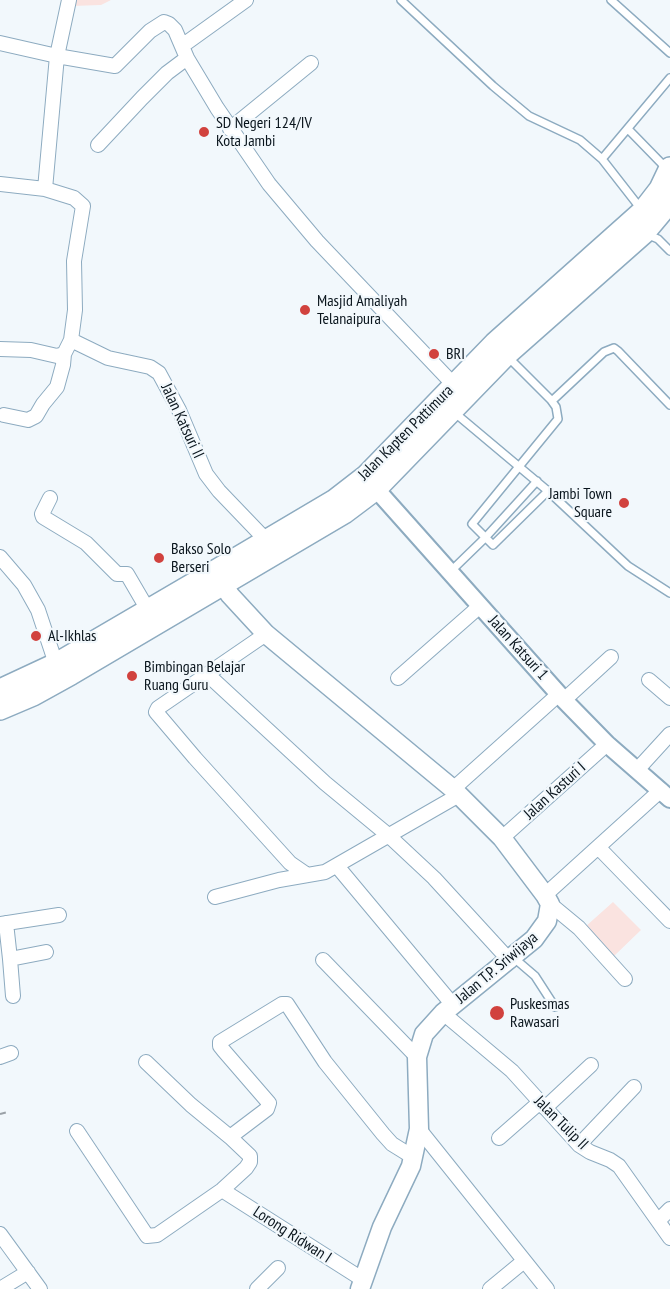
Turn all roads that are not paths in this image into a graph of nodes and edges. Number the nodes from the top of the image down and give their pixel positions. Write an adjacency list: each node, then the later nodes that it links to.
1 (69, 0): 8 (street)
2 (246, 0): 6 (street)
3 (401, 0): 14 (lane)
4 (611, 0): 7 (lane)
5 (0, 43): 8 (street)
6 (184, 52): 8 (street); 11 (street); 13 (street)
7 (670, 53)
8 (57, 56): 17 (street)
9 (311, 63): 11 (street)
10 (670, 78): 12 (lane)
11 (230, 129): 26 (street)
12 (628, 129): 14 (lane); 15 (lane)
13 (98, 146)
14 (602, 159): 19 (lane)
15 (670, 170): 19 (main road, Jalan Kapten Pattimura)
16 (0, 184): 17 (street)
17 (45, 189): 22 (street)
18 (670, 202): 20 (main road, Jalan Kapten Pattimura)
19 (643, 211): 26 (main road, Jalan Kapten Pattimura)
20 (644, 232): 21 (lane); 25 (main road, Jalan Kapten Pattimura)
21 (670, 251)
22 (71, 340): 24 (street); 37 (street, Jalan Katsuri II)
23 (0, 349): 24 (street)
24 (64, 354): 30 (street)
25 (506, 355): 27 (lane); 29 (main road, Jalan Kapten Pattimura)
26 (454, 385): 37 (main road, Jalan Kapten Pattimura)
27 (550, 400): 28 (lane); 31 (lane)
28 (670, 405)
29 (453, 411): 31 (lane); 33 (main road, Jalan Kapten Pattimura)
30 (4, 415)
31 (519, 466): 32 (lane); 36 (lane)
32 (537, 481): 34 (lane); 36 (lane)
33 (376, 489): 39 (street, Jalan Katsuri 1); 40 (main road, Jalan Kapten Pattimura)
34 (548, 491): 36 (lane); 41 (lane)
35 (50, 498): 43 (street)
36 (485, 538): 39 (lane)
37 (266, 540): 40 (main road, Jalan Kapten Pattimura)
38 (0, 557): 46 (street)
39 (451, 571): 42 (street, Jalan Katsuri 1)
40 (219, 578): 43 (main road, Jalan Kapten Pattimura); 44 (main road); 50 (main road, Jalan Kapten Pattimura)
41 (670, 592)
42 (480, 606): 48 (street); 52 (street, Jalan Katsuri 1)
43 (148, 610): 46 (main road, Jalan Kapten Pattimura)
44 (266, 634): 47 (street); 58 (main road)
45 (611, 657): 52 (street)
46 (56, 664): 50 (main road, Jalan Kapten Pattimura)
47 (207, 675): 60 (street); 64 (street)
48 (398, 678)
49 (649, 680): 53 (street)
50 (30, 687): 51 (main road, Jalan Kapten Pattimura); 54 (main road, Jalan Kapten Pattimura)
51 (0, 690)
52 (561, 697): 56 (street, Jalan Katsuri 1); 58 (street)
53 (670, 698)
54 (0, 709)
55 (670, 734): 57 (street)
56 (607, 744): 57 (street, Jalan Katsuri 1); 61 (street, Jalan Kasturi I)
57 (637, 770): 59 (street, Jalan Katsuri 1)
58 (456, 792): 60 (street); 61 (main road)
59 (665, 794): 62 (street)
60 (388, 835): 63 (street); 72 (street)
61 (502, 838): 66 (main road)
62 (598, 847): 66 (street); 68 (street)
63 (337, 866): 64 (street); 77 (street, Jalan Tulip II)
64 (306, 874): 65 (street)
65 (215, 897)
66 (548, 899): 72 (main road, Jalan T.P. Sriwijaya); 74 (street)
67 (59, 915): 69 (street)
68 (670, 921)
69 (3, 923): 71 (street)
70 (46, 952): 71 (street)
71 (10, 958): 75 (street)
72 (512, 959): 76 (lane); 77 (main road, Jalan T.P. Sriwijaya)
73 (323, 960): 78 (street)
74 (625, 979)
75 (13, 996)
76 (555, 1006)
77 (448, 1009): 78 (main road, Jalan T.P. Sriwijaya); 82 (street, Jalan Tulip II)
78 (417, 1057): 83 (main road, Jalan T.P. Sriwijaya)
79 (146, 1062): 85 (street)
80 (591, 1065): 82 (street)
81 (634, 1087): 87 (street)
82 (543, 1105): 86 (street); 87 (street, Jalan Tulip II)
83 (419, 1129): 88 (main road, Jalan T.P. Sriwijaya); 94 (street)
84 (77, 1131): 89 (street)
85 (230, 1137): 88 (street); 89 (street)
86 (499, 1138)
87 (579, 1145): 91 (street, Jalan Tulip II)
88 (413, 1157): 97 (main road, Jalan T.P. Sriwijaya)
89 (222, 1190): 97 (street, Lorong Ridwan I)
90 (670, 1209): 91 (street)
91 (658, 1221): 93 (street, Jalan Tulip II)
92 (0, 1234): 96 (street)
93 (670, 1238)
94 (524, 1261): 101 (street); 102 (street)
95 (278, 1268): 100 (street)
96 (28, 1272): 98 (street); 99 (street)
97 (361, 1284)
98 (0, 1289)
99 (40, 1289)
100 (257, 1289)
101 (490, 1289)
102 (547, 1289)

